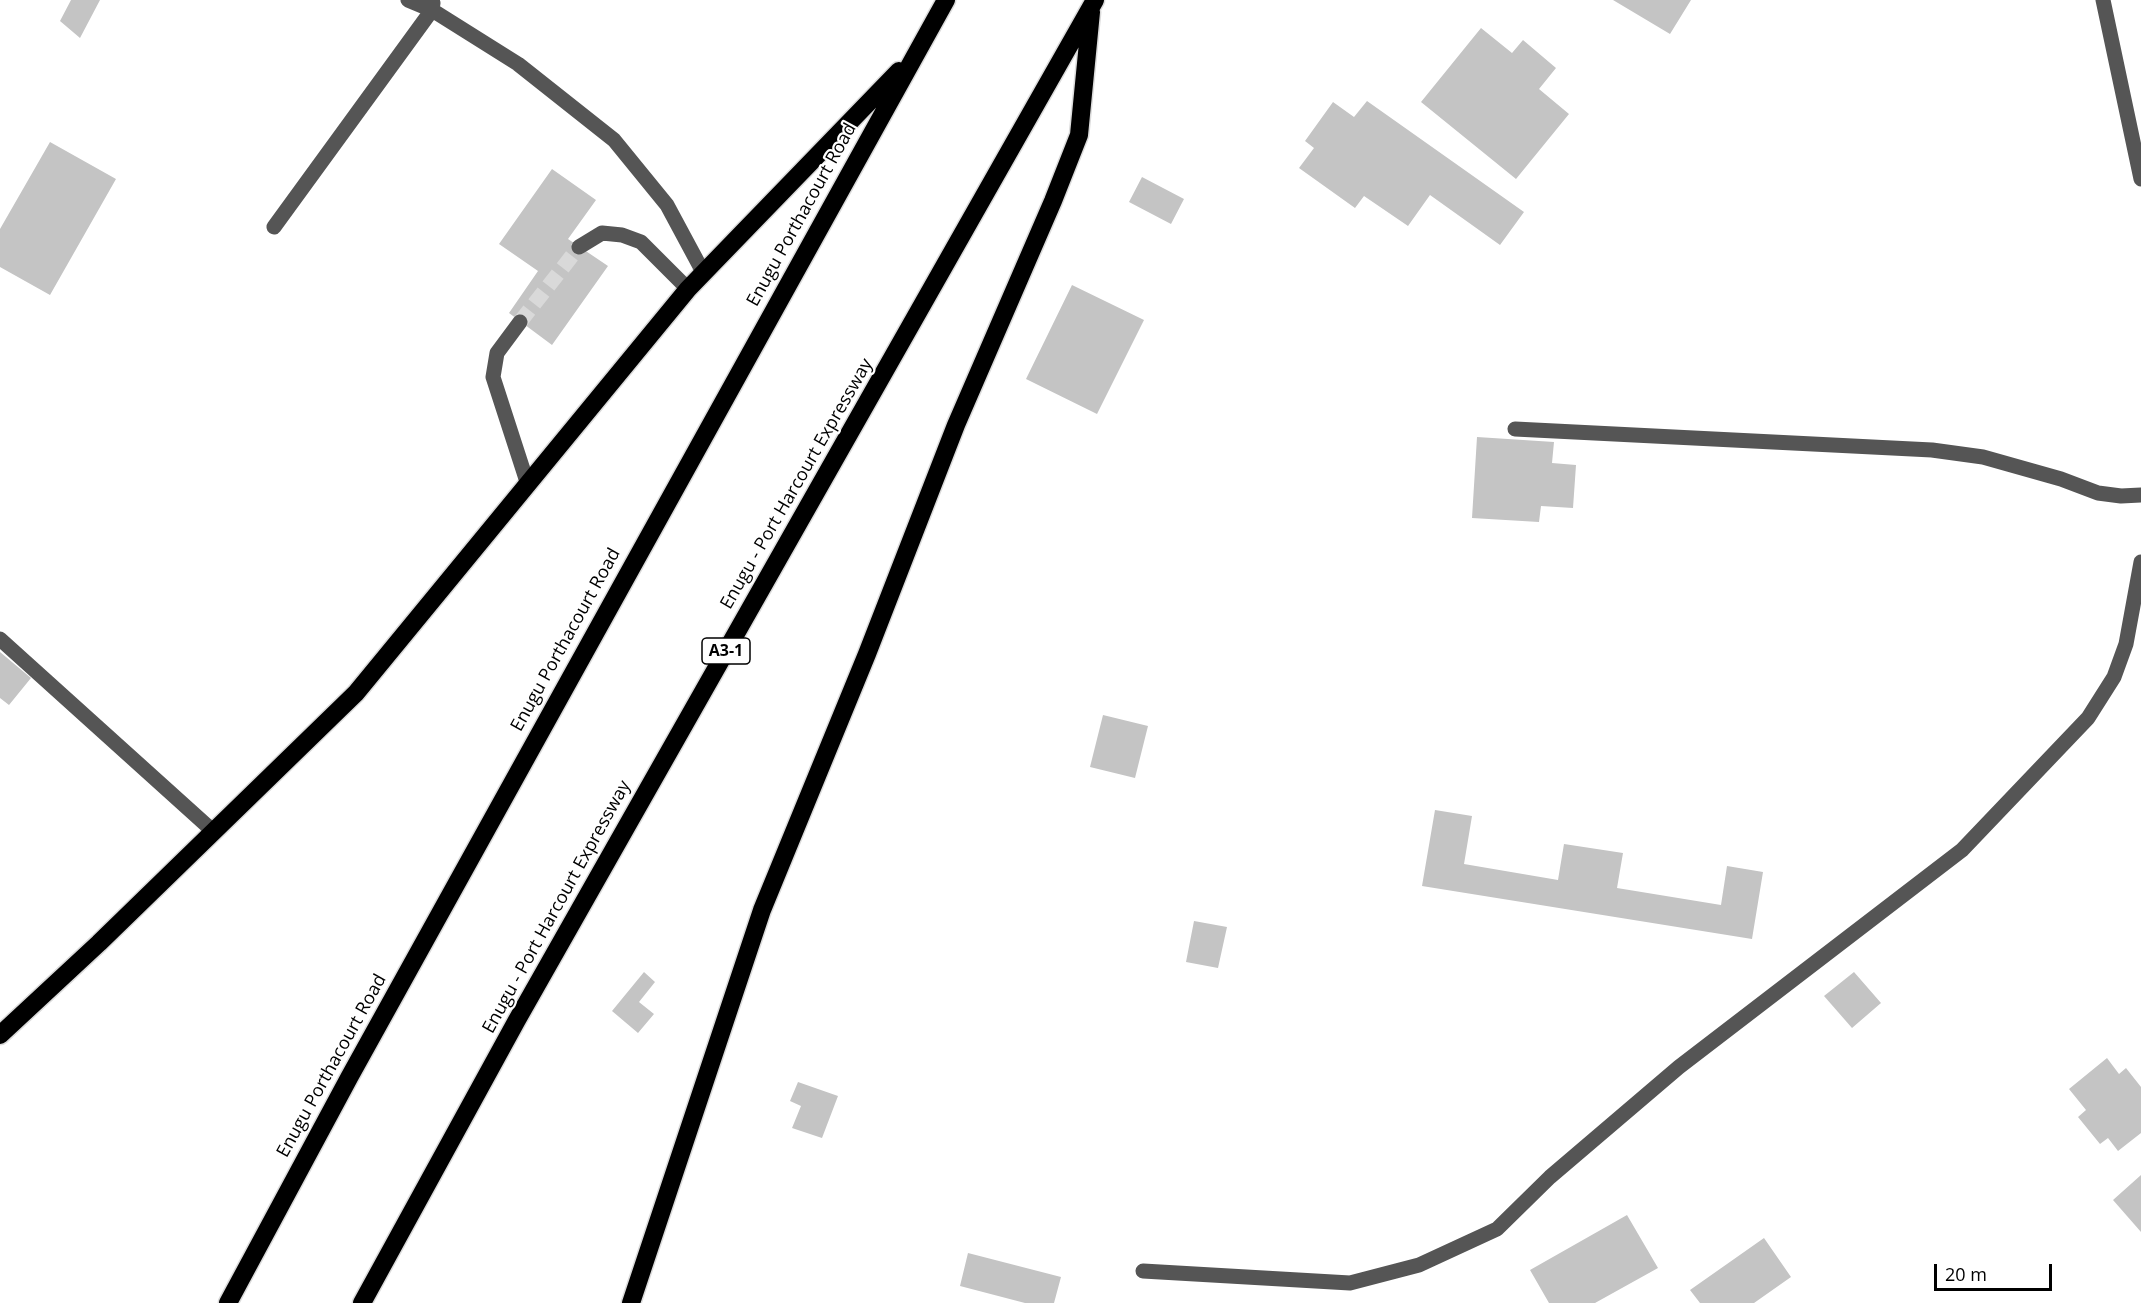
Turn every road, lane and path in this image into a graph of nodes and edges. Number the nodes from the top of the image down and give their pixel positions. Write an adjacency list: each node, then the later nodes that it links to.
1 (408, 0): 5 (street)
2 (945, 0): 6 (highway, Enugu Porthacourt Road)
3 (2103, 0): 7 (street)
4 (1093, 3): 22 (highway, Enugu - Port Harcourt Expressway / A3-1); 23 (highway)
5 (433, 5): 8 (street); 10 (street)
6 (915, 55): 10 (highway); 21 (highway, Enugu Porthacourt Road)
7 (2141, 179)
8 (274, 227)
9 (579, 247): 11 (street)
10 (703, 272): 11 (highway)
11 (688, 289): 14 (highway)
12 (520, 322): 14 (street)
13 (1515, 429): 15 (street)
14 (528, 485): 18 (highway)
15 (2141, 495)
16 (2141, 562): 20 (street)
17 (0, 639): 18 (street)
18 (214, 832): 19 (highway)
19 (0, 1035)
20 (1143, 1271)
21 (228, 1303)
22 (362, 1303)
23 (631, 1303)

